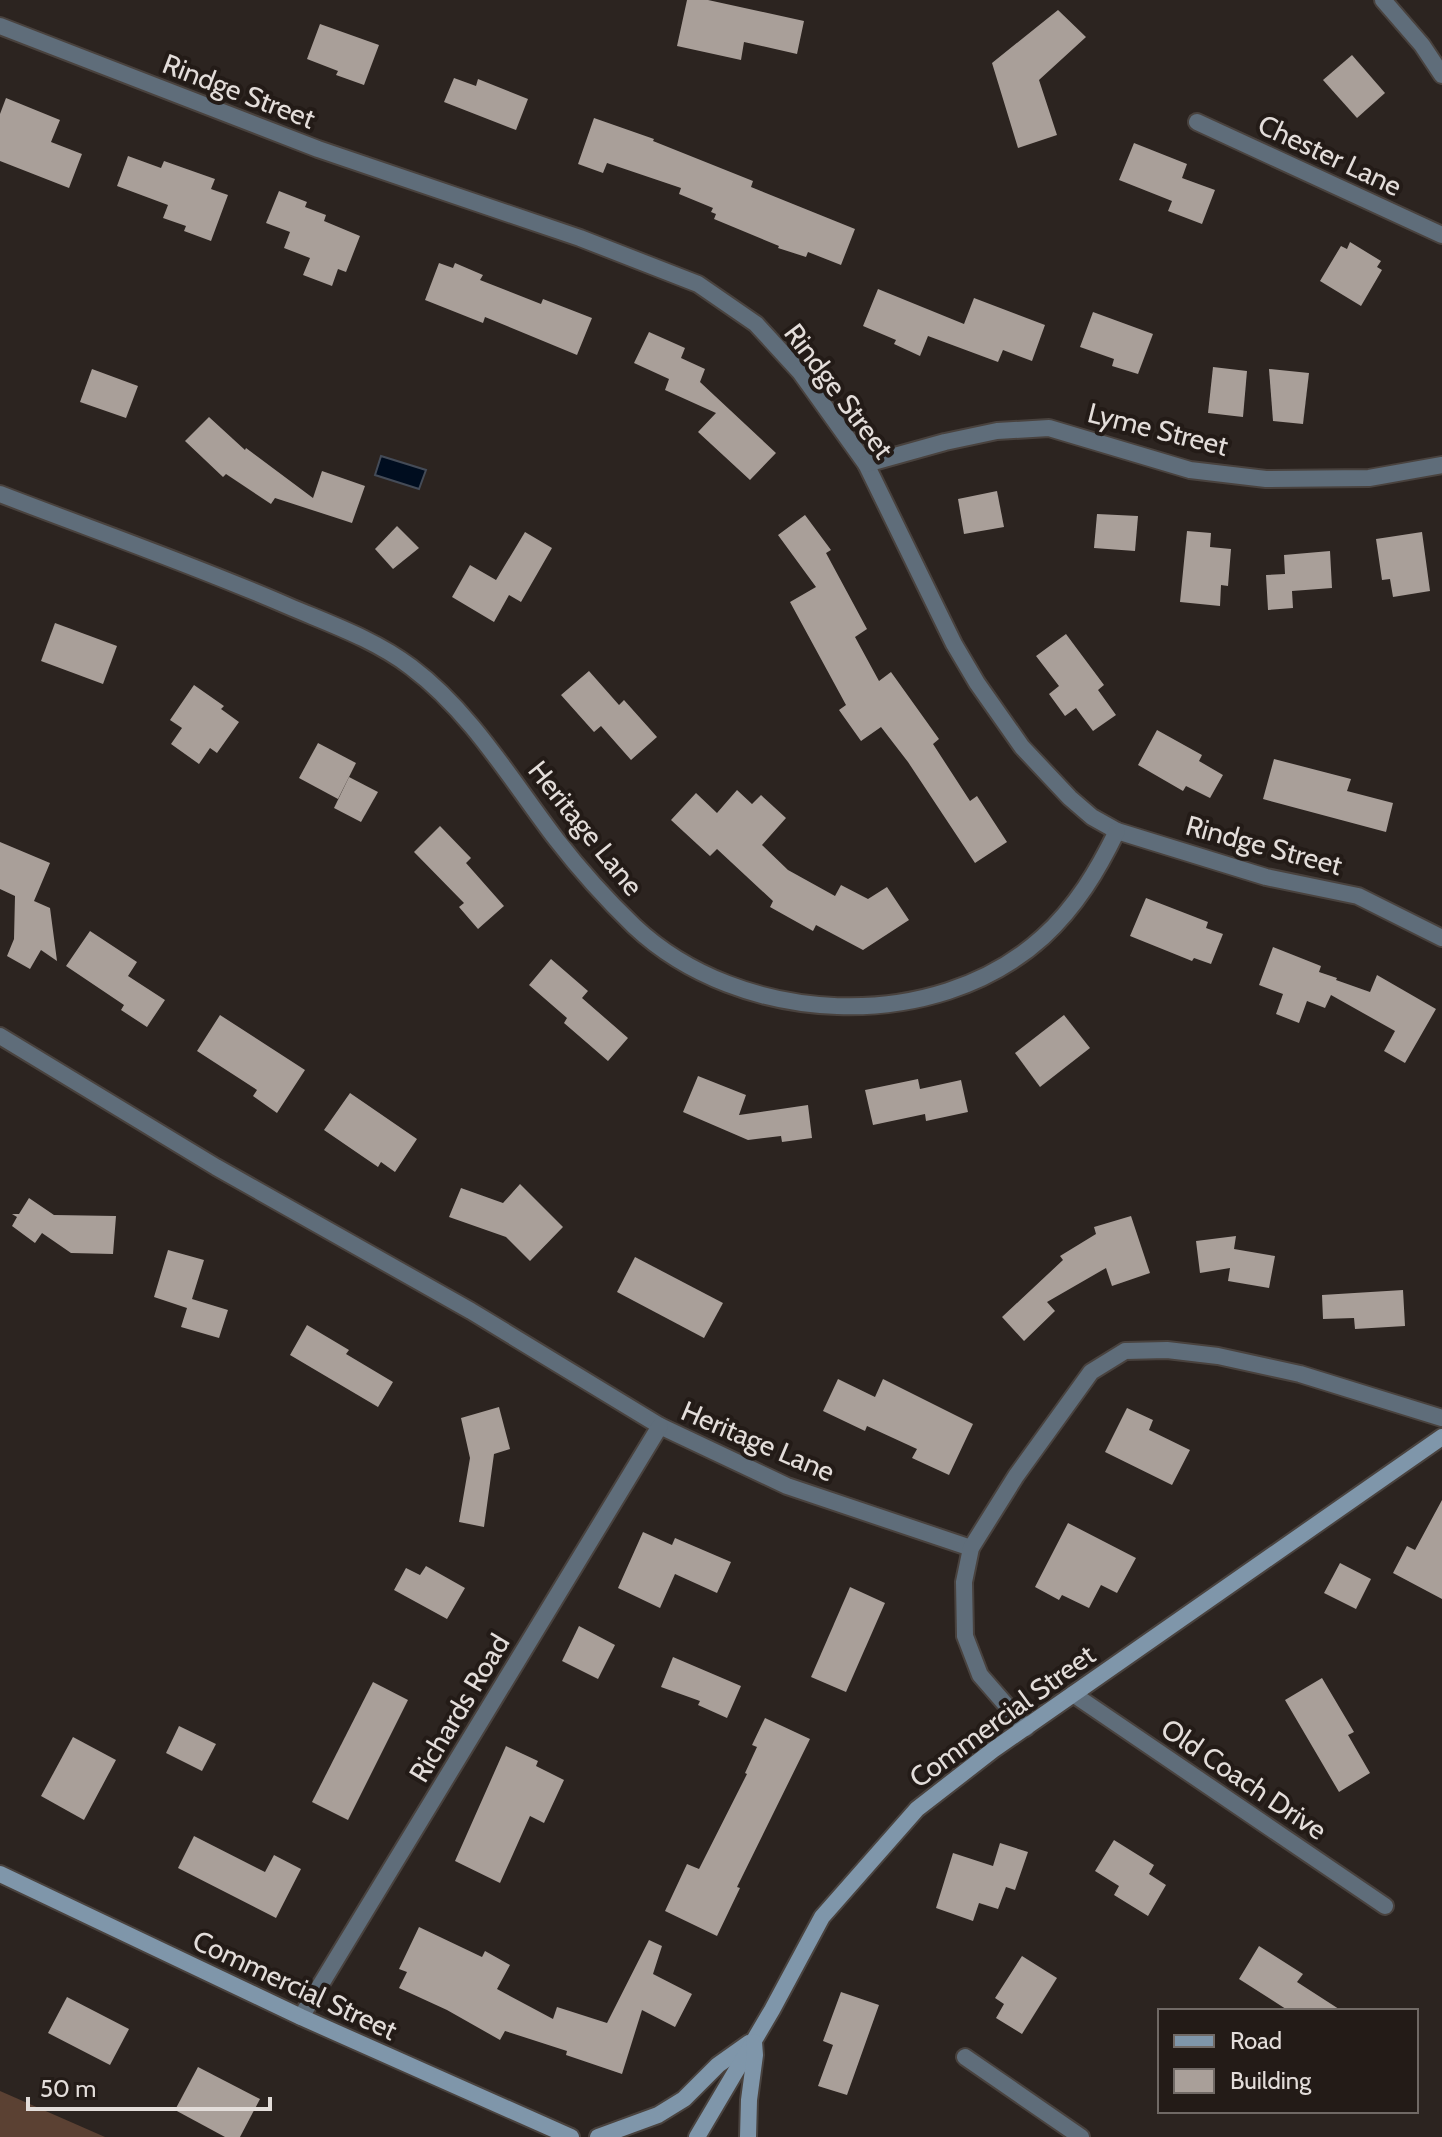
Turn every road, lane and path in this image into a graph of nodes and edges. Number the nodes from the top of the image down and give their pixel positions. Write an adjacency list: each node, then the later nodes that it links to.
1 (1383, 0): 3 (street)
2 (0, 26): 6 (street, Rindge Street)
3 (1442, 75)
4 (1197, 122): 5 (street, Chester Lane)
5 (1442, 235)
6 (866, 464): 7 (street, Lyme Street); 9 (street, Rindge Street)
7 (1442, 465)
8 (0, 494): 9 (street, Heritage Lane)
9 (1117, 831): 10 (street, Rindge Street)
10 (1442, 938)
11 (0, 1036): 13 (street, Heritage Lane)
12 (1442, 1418): 15 (street)
13 (660, 1426): 15 (street, Heritage Lane); 20 (street, Richards Road)
14 (1442, 1437): 16 (main road, Commercial Street)
15 (971, 1548): 17 (street)
16 (1073, 1694): 17 (main road, Commercial Street); 19 (street, Old Coach Drive)
17 (1026, 1728): 21 (main road, Commercial Street)
18 (0, 1874): 20 (main road, Commercial Street)
19 (1385, 1906)
20 (301, 2017): 23 (main road, Commercial Street)
21 (754, 2040): 24 (main road); 25 (main road, Commercial Street); 26 (main road)
22 (965, 2057): 27 (street)
23 (571, 2137)
24 (598, 2137)
25 (697, 2137)
26 (748, 2137)
27 (1081, 2137)

